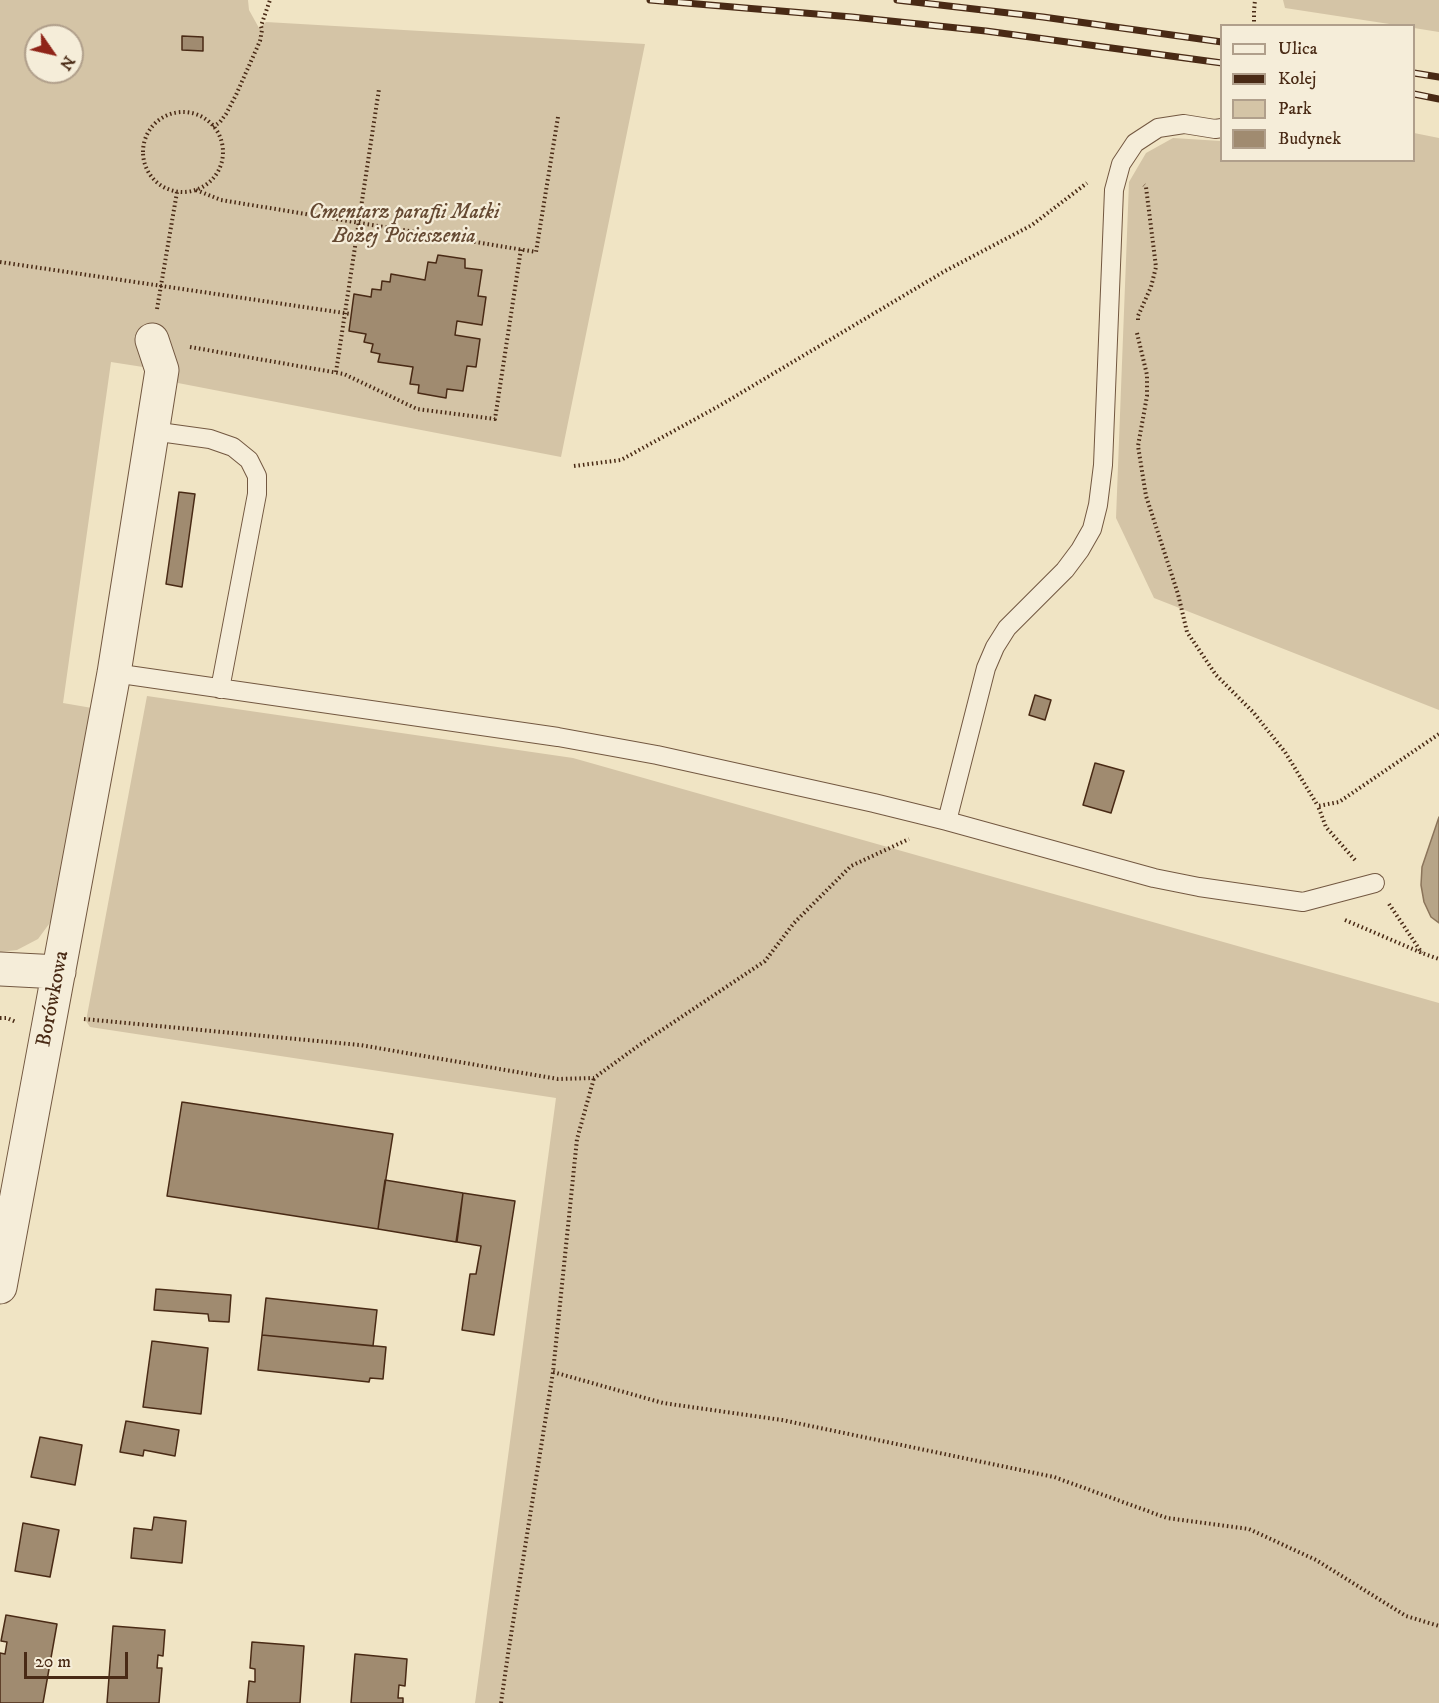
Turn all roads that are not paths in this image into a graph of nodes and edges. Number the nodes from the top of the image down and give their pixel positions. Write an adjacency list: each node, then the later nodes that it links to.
1 (1220, 128): 6 (lane)
2 (152, 340): 3 (street, Borówkowa)
3 (152, 431): 4 (street, Borówkowa); 5 (lane)
4 (114, 674): 5 (lane); 9 (street, Borówkowa)
5 (220, 688): 6 (lane)
6 (947, 821): 7 (lane)
7 (1375, 883)
8 (0, 969): 9 (street)
9 (59, 972): 10 (street, Borówkowa)
10 (0, 1287)

